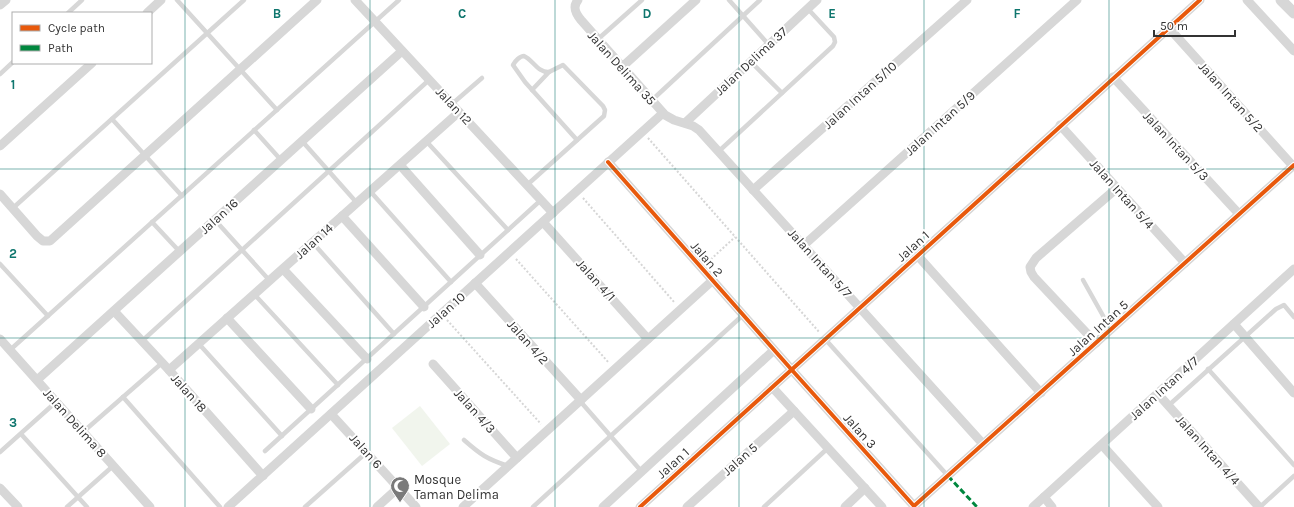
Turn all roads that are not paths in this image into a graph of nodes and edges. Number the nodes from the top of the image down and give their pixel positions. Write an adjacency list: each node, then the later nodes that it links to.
1 (6, 0): 20 (street)
2 (82, 0): 22 (lane)
3 (162, 0): 23 (street)
4 (177, 0): 28 (lane)
5 (244, 0): 28 (lane)
6 (317, 0): 37 (street)
7 (355, 0): 26 (street, Jalan 12)
8 (399, 0): 26 (lane)
9 (578, 0): 29 (street, Jalan Delima 35)
10 (642, 0): 29 (lane)
11 (696, 0): 36 (street)
12 (729, 0): 25 (lane)
13 (760, 0): 25 (lane)
14 (817, 0): 21 (street, Jalan Delima 37)
15 (967, 0): 67 (street, Jalan Intan 5/10)
16 (1076, 0): 82 (street, Jalan Intan 5/9)
17 (1200, 0): 27 (street, Jalan 1)
18 (1247, 0): 32 (street)
19 (1281, 0): 24 (street)
20 (0, 5)
21 (808, 9): 30 (street, Jalan Delima 37); 44 (lane)
22 (69, 12)
23 (148, 12)
24 (1294, 14)
25 (743, 16): 30 (lane); 45 (lane)
26 (375, 22): 31 (street, Jalan 12); 47 (lane)
27 (1169, 28): 41 (street, Jalan 1); 63 (street, Jalan Intan 5/2)
28 (207, 33): 37 (lane); 50 (lane)
29 (597, 40): 36 (street, Jalan Delima 35)
30 (769, 45): 33 (street, Jalan Delima 37)
31 (402, 51): 42 (street, Jalan 12); 55 (street, Jalan 16)
32 (1294, 51)
33 (751, 62): 44 (lane); 51 (street, Jalan Delima 37)
34 (12, 63): 39 (lane)
35 (91, 64): 57 (street)
36 (622, 67): 45 (street, Jalan Delima 35)
37 (240, 69): 47 (lane); 59 (street)
38 (548, 72): 43 (lane); 43 (lane); 54 (lane)
39 (0, 74)
40 (482, 78): 46 (lane)
41 (1113, 78): 52 (street, Jalan 1); 75 (street, Jalan Intan 5/3)
42 (430, 80): 46 (street, Jalan 12); 64 (lane)
43 (532, 90): 54 (lane)
44 (782, 93): 58 (lane)
45 (651, 101): 49 (street, Jalan Delima 35)
46 (452, 104): 48 (street, Jalan 12)
47 (277, 110): 53 (lane)
48 (459, 112): 56 (street, Jalan 14); 65 (street, Jalan 12)
49 (663, 113): 51 (street, Jalan Delima 35); 61 (street, Jalan 10)
50 (112, 119): 59 (lane); 73 (lane)
51 (685, 123): 58 (street, Jalan Intan 5/7)
52 (1060, 125): 66 (street, Jalan Intan 5/4); 86 (street, Jalan 1)
53 (254, 130): 60 (lane); 70 (lane)
54 (577, 140): 65 (lane)
55 (302, 141): 60 (street, Jalan 16); 64 (lane)
56 (426, 142): 62 (street, Jalan 14); 80 (lane)
57 (0, 146)
58 (718, 152): 67 (street, Jalan Intan 5/7)
59 (145, 155): 70 (lane); 73 (street)
60 (281, 160): 77 (street, Jalan 16)
61 (608, 162): 74 (street, Jalan 10); 91 (street, Jalan 2)
62 (400, 165): 68 (street, Jalan 14); 85 (street)
63 (1294, 166): 75 (street, Jalan Intan 5)
64 (329, 172): 72 (lane); 83 (lane)
65 (527, 185): 71 (street, Jalan 12)
66 (1117, 188): 87 (street, Jalan Intan 5/4); 112 (street)
67 (753, 190): 82 (street, Jalan Intan 5/7)
68 (370, 191): 72 (street, Jalan 14); 94 (lane)
69 (0, 194): 73 (street)
70 (182, 196): 78 (lane)
71 (541, 200): 74 (street, Jalan 12); 80 (lane)
72 (357, 203): 76 (street, Jalan 14)
73 (13, 208)
74 (553, 213): 79 (street, Jalan 10)
75 (1239, 214): 87 (street, Jalan Intan 5)
76 (342, 216): 81 (street, Jalan 14); 97 (street)
77 (215, 220): 83 (lane); 84 (street, Jalan 16)
78 (152, 222): 84 (lane); 101 (lane)
79 (543, 222): 95 (street, Jalan 10); 110 (street, Jalan 4/1)
80 (508, 230): 85 (lane)
81 (313, 242): 89 (street, Jalan 14); 106 (lane)
82 (804, 245): 98 (street, Jalan Intan 5/7)
83 (242, 250): 93 (lane); 111 (lane)
84 (180, 252): 99 (street, Jalan 16)
85 (480, 255): 94 (lane)
86 (917, 255): 98 (street, Jalan 1); 125 (street)
87 (1184, 263): 105 (street, Jalan Intan 5)
88 (0, 264): 101 (lane)
89 (283, 269): 93 (street, Jalan 14); 116 (street)
90 (1294, 269): 104 (street, Jalan Intan 4/7)
91 (712, 280): 100 (street, Jalan 2); 110 (street)
92 (1083, 280): 105 (lane)
93 (270, 281): 96 (street, Jalan 14)
94 (451, 282): 97 (lane)
95 (475, 283): 129 (street, Jalan 4/2); 134 (street, Jalan 10)
96 (254, 294): 103 (street, Jalan 14); 123 (lane)
97 (424, 306): 106 (lane)
98 (860, 307): 108 (street, Jalan 1); 140 (street, Jalan Intan 5/7)
99 (114, 311): 111 (street, Jalan 18); 122 (street, Jalan 16)
100 (743, 315): 115 (street, Jalan 2); 138 (lane)
101 (48, 316): 114 (lane)
102 (1294, 317): 107 (lane)
103 (227, 318): 113 (street, Jalan 14); 132 (street)
104 (1234, 324): 107 (street); 127 (street, Jalan Intan 4/7)
105 (1111, 330): 112 (street, Jalan Intan 5)
106 (394, 334): 116 (lane)
107 (1245, 337): 120 (lane); 126 (street)
108 (824, 338): 119 (street, Jalan 1); 152 (lane)
109 (0, 339): 114 (street, Jalan Delima 8)
110 (648, 339): 129 (street)
111 (142, 341): 117 (street, Jalan 18)
112 (1096, 343): 125 (street, Jalan Intan 5)
113 (199, 344): 121 (street, Jalan 14); 137 (lane)
114 (10, 350): 122 (street, Jalan Delima 8)
115 (774, 350): 119 (street, Jalan 2); 150 (street, Jalan 1)
116 (366, 359): 123 (lane)
117 (162, 363): 121 (street, Jalan 18); 128 (lane)
118 (433, 364): 146 (street, Jalan 4/3)
119 (791, 369): 124 (street, Jalan 1); 159 (street, Jalan 3)
120 (1208, 369): 131 (lane); 147 (lane)
121 (169, 370): 151 (street, Jalan 18)
122 (37, 380): 130 (street, Jalan Delima 8)
123 (338, 385): 132 (lane)
124 (772, 387): 133 (street); 172 (street, Jalan 1)
125 (1041, 392): 140 (street, Jalan Intan 5)
126 (1294, 393)
127 (1158, 394): 131 (street, Jalan Intan 4/4); 141 (street, Jalan Intan 4/7)
128 (123, 397): 135 (lane); 164 (lane)
129 (580, 401): 138 (lane); 146 (street)
130 (56, 402): 135 (street, Jalan Delima 8); 136 (lane)
131 (1168, 406): 180 (street, Jalan Intan 4/4)
132 (311, 409): 137 (lane)
133 (794, 410): 142 (street); 173 (street, Jalan 5)
134 (332, 414): 145 (street, Jalan 6); 151 (street, Jalan 10)
135 (83, 432): 148 (street, Jalan Delima 8)
136 (20, 434): 144 (lane); 157 (lane)
137 (282, 436): 143 (lane)
138 (611, 436): 150 (lane); 170 (lane)
139 (464, 440): 149 (lane)
140 (983, 444): 152 (street, Jalan Intan 5)
141 (1102, 445): 158 (street, Jalan Intan 4/7); 179 (street)
142 (828, 448): 155 (street); 174 (lane)
143 (265, 451)
144 (0, 452)
145 (367, 452): 154 (street, Jalan 6); 166 (lane)
146 (517, 458): 149 (street)
147 (1294, 465)
148 (113, 466): 157 (lane); 163 (street, Jalan Delima 8)
149 (508, 466): 169 (street)
150 (642, 472): 171 (street, Jalan 1)
151 (263, 476): 165 (street, Jalan 10)
152 (948, 476): 159 (street, Jalan Intan 5)
153 (1294, 476): 180 (lane)
154 (398, 488): 167 (street); 168 (street, Jalan 6)
155 (865, 488): 175 (street); 176 (street)
156 (2, 493): 160 (street)
157 (78, 497): 161 (lane); 162 (lane)
158 (1044, 497): 177 (street, Jalan Intan 4/7); 178 (street)
159 (914, 506)
160 (18, 507)
161 (67, 507)
162 (87, 507)
163 (150, 507)
164 (220, 507)
165 (228, 507)
166 (305, 507)
167 (377, 507)
168 (416, 507)
169 (463, 507)
170 (533, 507)
171 (604, 507)
172 (640, 507)
173 (687, 507)
174 (764, 507)
175 (845, 507)
176 (882, 507)
177 (1033, 507)
178 (1052, 507)
179 (1158, 507)
180 (1259, 507)

